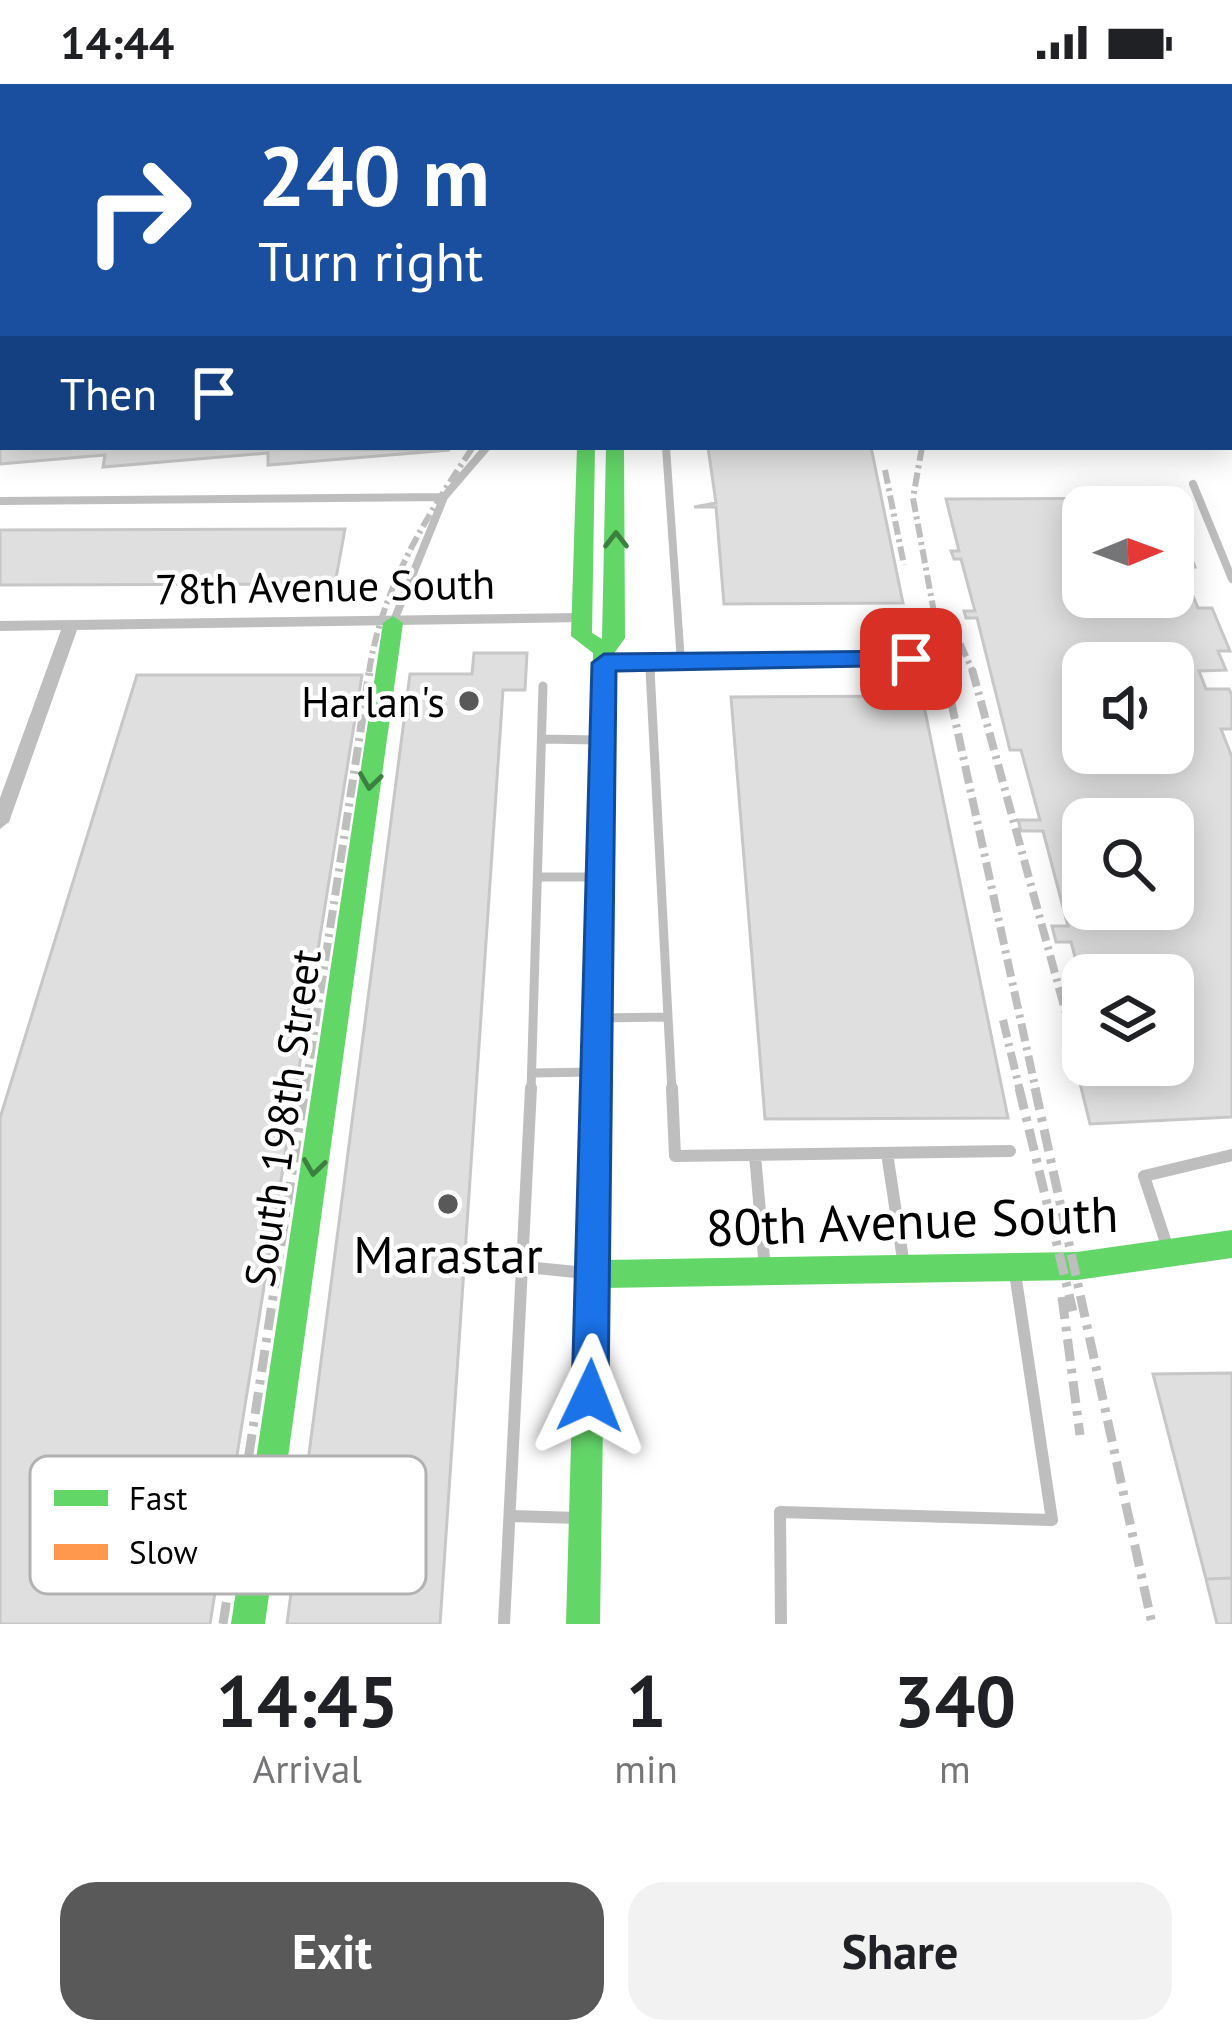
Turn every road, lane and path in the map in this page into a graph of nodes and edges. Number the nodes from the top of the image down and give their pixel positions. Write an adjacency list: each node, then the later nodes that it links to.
1 (484, 450): 6 (lane)
2 (666, 450): 16 (lane)
3 (615, 455): 13 (main road, one-way to 3)
4 (586, 456): 9 (main road)
5 (1193, 484): 8 (lane)
6 (444, 497): 7 (lane); 10 (lane)
7 (0, 501)
8 (1232, 579)
9 (580, 618): 10 (street, 78th Avenue South); 13 (main road)
10 (393, 623): 11 (street, 78th Avenue South); 38 (main road, South 198th Street, one-way to 38)
11 (71, 625): 12 (street, 78th Avenue South); 20 (street)
12 (0, 626)
13 (604, 657): 15 (lane); 19 (main road)
14 (911, 659): 16 (lane)
15 (650, 662): 16 (lane); 23 (lane)
16 (681, 662)
17 (543, 686): 18 (lane)
18 (542, 739): 19 (lane); 21 (lane)
19 (603, 740): 22 (main road)
20 (0, 822)
21 (538, 877): 22 (lane); 26 (lane)
22 (601, 877): 24 (main road)
23 (668, 1017): 24 (lane); 29 (lane)
24 (598, 1018): 25 (main road)
25 (598, 1072): 26 (lane); 37 (main road)
26 (532, 1073): 33 (lane)
27 (1010, 1151): 28 (lane)
28 (887, 1153): 29 (lane); 35 (lane)
29 (755, 1155): 36 (lane)
30 (1232, 1155): 32 (lane)
31 (1232, 1244): 32 (main road, 80th Avenue South)
32 (1170, 1254): 34 (main road, 80th Avenue South)
33 (526, 1268): 37 (lane); 39 (lane)
34 (1014, 1268): 35 (main road, 80th Avenue South); 45 (lane)
35 (905, 1270): 36 (main road, 80th Avenue South)
36 (765, 1272): 37 (main road, 80th Avenue South)
37 (595, 1274): 40 (main road)
38 (272, 1456)
39 (512, 1516): 40 (lane); 43 (lane)
40 (586, 1518): 44 (main road)
41 (252, 1594): 42 (main road, South 198th Street, one-way to 42)
42 (248, 1624)
43 (504, 1624)
44 (583, 1624)
45 (781, 1624)

